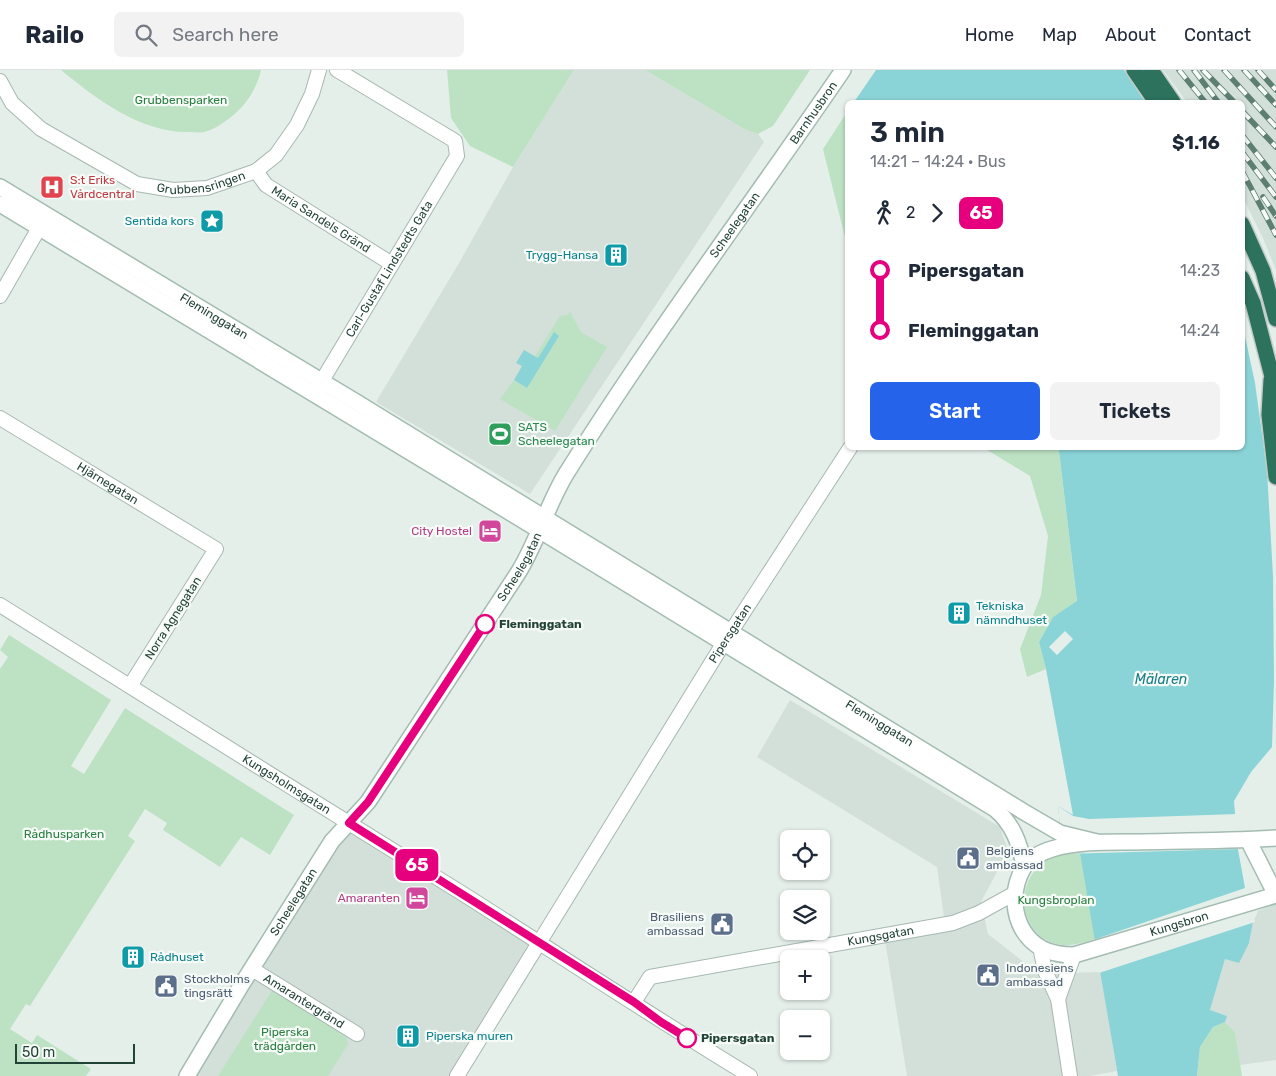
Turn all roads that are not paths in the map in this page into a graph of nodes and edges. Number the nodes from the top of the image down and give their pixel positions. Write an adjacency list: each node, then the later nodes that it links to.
1 (319, 70): 10 (street, Grubbensringen)
2 (337, 70): 15 (street, Carl-Gustaf Lindstedts Gata)
3 (843, 70): 9 (street, Barnhusbron)
4 (1134, 70): 7 (highway)
5 (1151, 70): 8 (highway)
6 (0, 81): 10 (street, Grubbensringen)
7 (1155, 100)
8 (1172, 100)
9 (784, 157): 27 (street, Scheelegatan)
10 (256, 171): 15 (street, Maria Sandels Gränd)
11 (0, 187): 22 (street, Fleminggatan)
12 (0, 204): 13 (street, Fleminggatan)
13 (39, 228): 18 (street); 22 (street, Fleminggatan)
14 (1245, 231): 16 (highway)
15 (392, 264): 22 (street, Carl-Gustaf Lindstedts Gata)
16 (1263, 271): 19 (highway); 20 (highway)
17 (1245, 285): 21 (highway)
18 (0, 296)
19 (1276, 299)
20 (1276, 319)
21 (1271, 371): 23 (highway); 26 (highway)
22 (318, 388): 27 (street, Fleminggatan)
23 (1276, 392)
24 (0, 418): 28 (street, Hjärnegatan)
25 (849, 450): 30 (street, Pipersgatan)
26 (1276, 477)
27 (541, 524): 30 (street, Fleminggatan); 32 (street, Scheelegatan)
28 (216, 549): 31 (street, Norra Agnegatan)
29 (0, 605): 31 (street, Kungsholmsgatan)
30 (726, 638): 34 (street, Fleminggatan); 36 (street, Fleminggatan); 39 (street, Pipersgatan)
31 (130, 686): 32 (street, Kungsholmsgatan)
32 (349, 823): 39 (street, Kungsholmsgatan); 42 (street, Scheelegatan)
33 (1276, 838): 35 (street)
34 (1061, 840): 35 (street); 36 (street)
35 (1248, 840): 38 (street)
36 (1024, 866): 37 (street)
37 (1015, 892): 40 (street); 44 (street, Kungsgatan)
38 (1276, 896): 41 (street, Kungsbron)
39 (540, 943): 44 (street, Kungsholmsgatan); 47 (street, Pipersgatan)
40 (1040, 947): 41 (street); 43 (street)
41 (1078, 954): 43 (street)
42 (252, 969): 45 (street, Amarantergränd); 46 (street, Scheelegatan)
43 (1058, 999): 49 (street)
44 (634, 1002): 48 (street, Kungsholmsgatan)
45 (357, 1034)
46 (187, 1076)
47 (457, 1076)
48 (750, 1076)
49 (1070, 1076)

